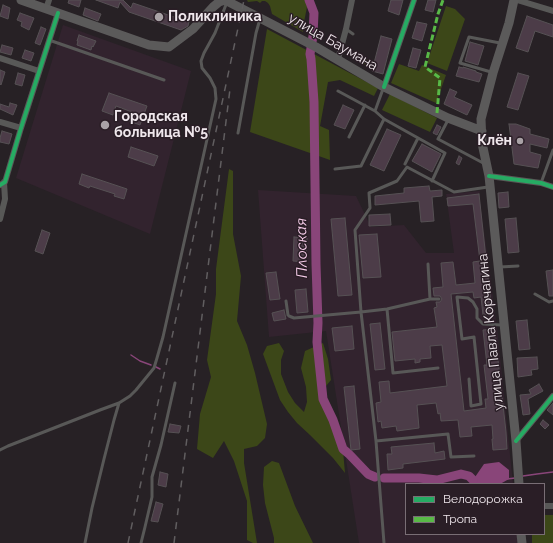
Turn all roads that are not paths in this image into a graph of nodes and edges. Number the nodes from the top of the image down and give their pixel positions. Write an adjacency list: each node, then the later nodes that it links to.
1 (21, 0): 6 (main road)
2 (352, 0): 10 (street)
3 (414, 0): 19 (street)
4 (516, 0): 7 (street); 13 (main road)
5 (226, 1): 8 (main road); 9 (main road, улица Баумана); 59 (lane)
6 (48, 4): 8 (main road)
7 (553, 12)
8 (58, 13): 12 (street)
9 (260, 17): 15 (main road, улица Баумана); 28 (lane)
10 (346, 29): 11 (lane); 15 (street)
11 (353, 34)
12 (49, 40): 16 (street); 18 (lane)
13 (502, 44): 17 (main road); 17 (lane)
14 (0, 58): 16 (street)
15 (338, 59): 19 (main road, улица Баумана)
16 (39, 71): 26 (street)
17 (493, 73): 27 (main road)
18 (164, 80)
19 (384, 87): 22 (lane); 23 (main road, улица Баумана)
20 (338, 91): 21 (lane)
21 (365, 105): 22 (lane); 29 (lane)
22 (375, 111): 24 (lane)
23 (448, 118): 27 (main road); 33 (lane)
24 (384, 119): 30 (lane); 34 (lane)
25 (0, 122): 26 (street)
26 (21, 128): 38 (street)
27 (482, 131): 33 (main road, улица Павла Корчагина)
28 (238, 133)
29 (349, 137)
30 (418, 138): 32 (lane); 36 (lane)
31 (553, 150): 37 (lane)
32 (405, 164)
33 (486, 164): 35 (main road, улица Павла Корчагина)
34 (335, 169)
35 (489, 176): 37 (street); 39 (main road, улица Павла Корчагина)
36 (432, 181): 39 (lane); 53 (lane)
37 (541, 183): 40 (street)
38 (2, 184): 41 (street)
39 (490, 186): 44 (main road, улица Павла Корчагина)
40 (553, 187)
41 (0, 219)
42 (428, 264): 48 (lane)
43 (518, 266): 44 (lane)
44 (498, 267): 54 (main road, улица Павла Корчагина)
45 (535, 294): 51 (lane)
46 (458, 297): 47 (lane); 54 (lane); 56 (lane)
47 (452, 298)
48 (430, 299): 49 (lane); 52 (lane)
49 (439, 299)
50 (286, 301): 53 (lane)
51 (553, 301)
52 (387, 309): 53 (lane); 55 (lane)
53 (361, 312): 60 (lane)
54 (504, 325): 61 (main road, улица Павла Корчагина)
55 (438, 368)
56 (469, 380)
57 (175, 383): 66 (lane)
58 (553, 396): 61 (street)
59 (119, 403): 62 (lane); 65 (lane)
60 (376, 441): 63 (lane); 67 (lane)
61 (516, 441): 64 (main road, улица Павла Корчагина)
62 (0, 450)
63 (474, 456)
64 (519, 483)
65 (85, 543)
66 (142, 543)
67 (384, 543)

